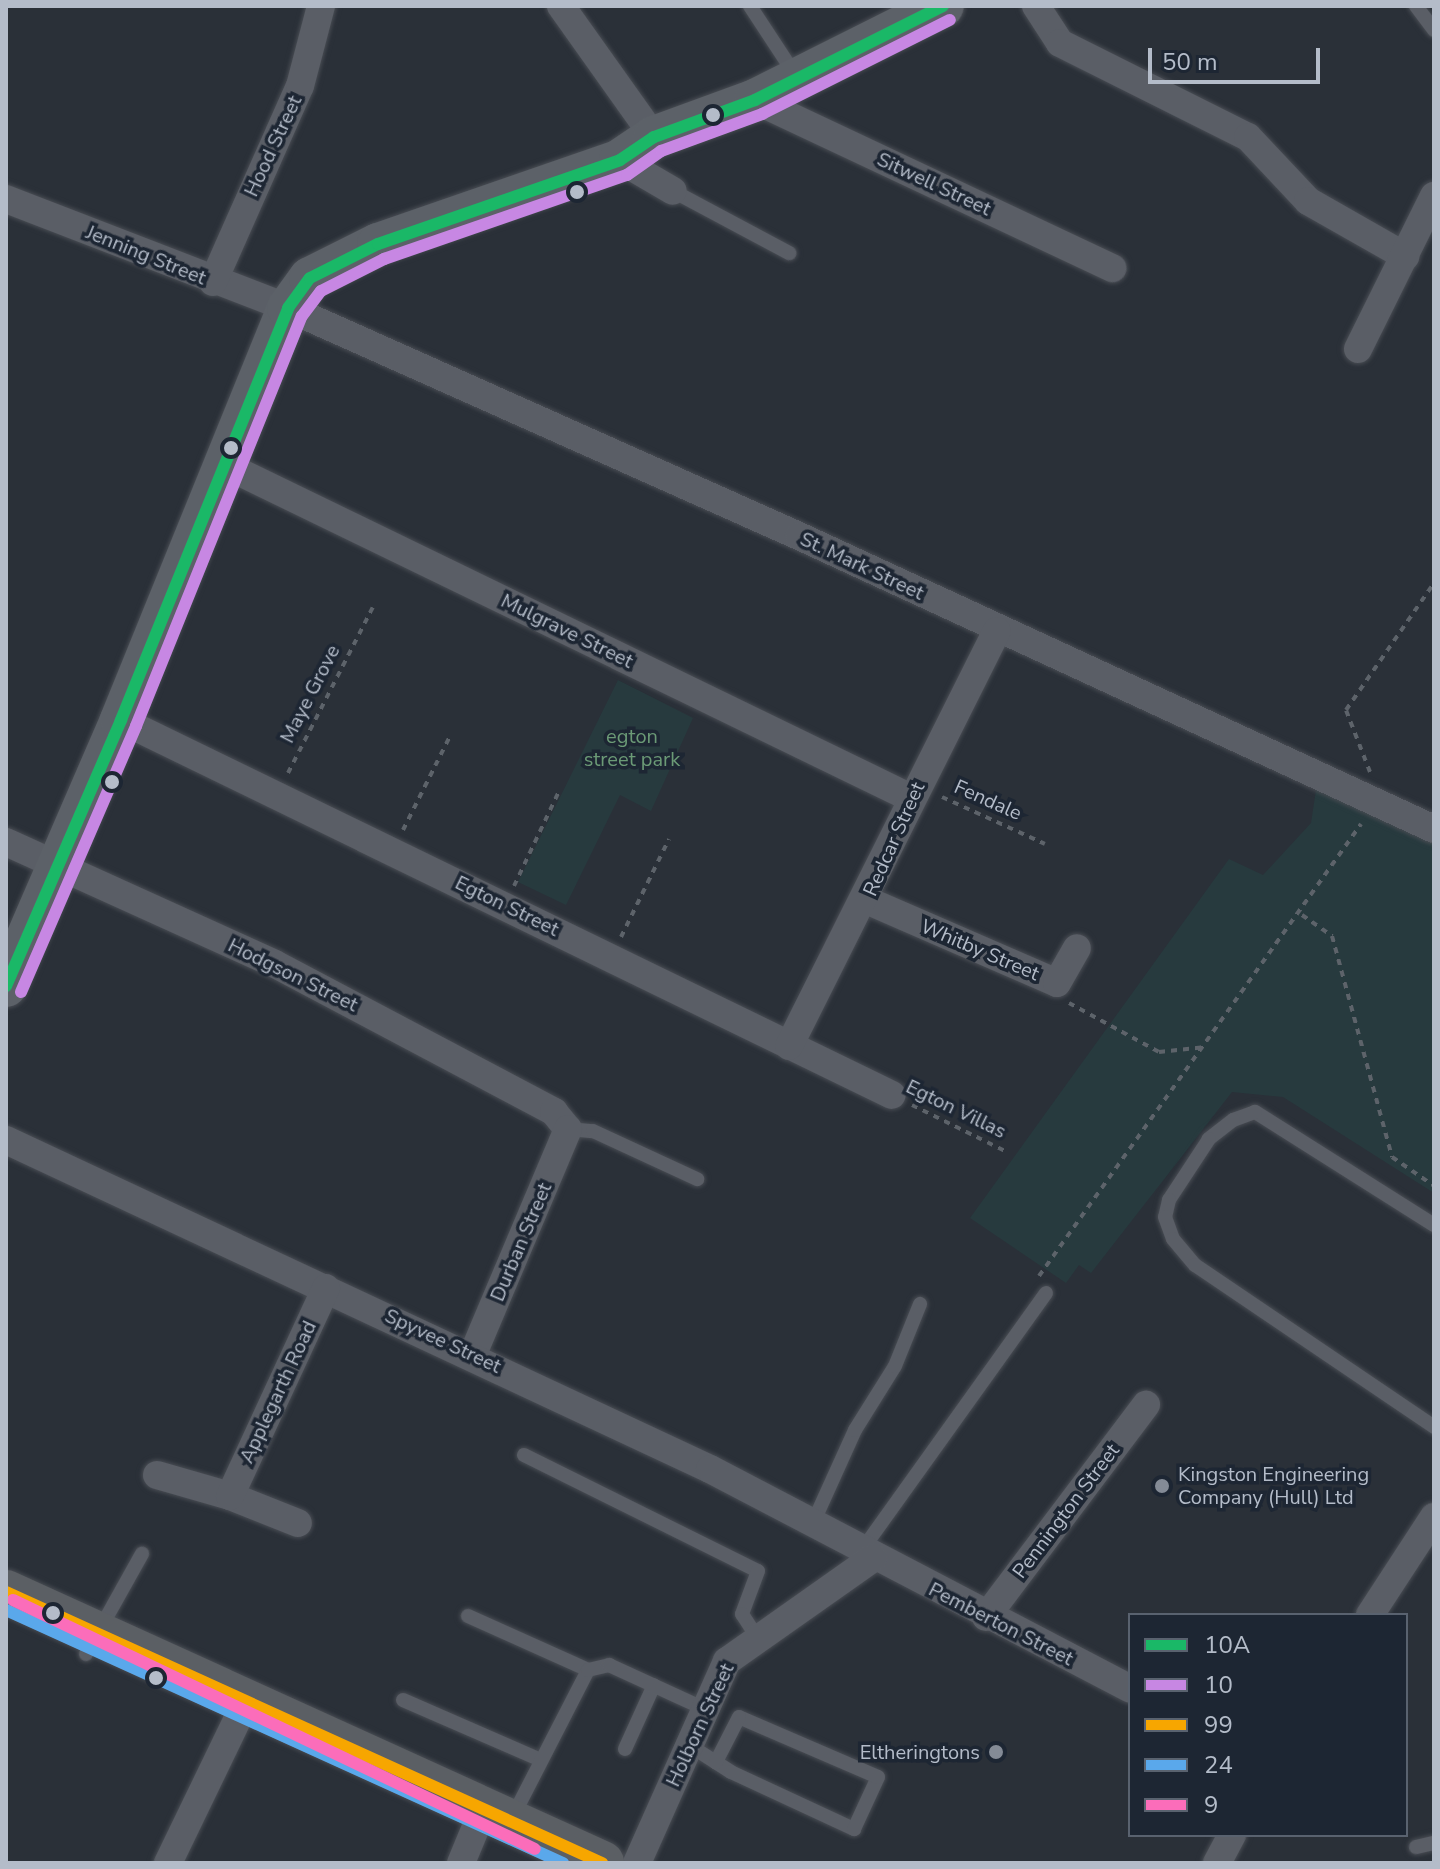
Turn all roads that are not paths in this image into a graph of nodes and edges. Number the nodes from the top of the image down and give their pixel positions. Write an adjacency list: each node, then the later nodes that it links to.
1 (321, 6): 18 (street, Hood Street)
2 (561, 6): 10 (street)
3 (750, 6): 8 (lane)
4 (1036, 6): 16 (street)
5 (1416, 6): 7 (lane)
6 (938, 7): 8 (main road)
7 (1434, 30)
8 (798, 78): 9 (main road)
9 (755, 100): 10 (main road); 17 (street, Sitwell Street)
10 (654, 137): 11 (main road)
11 (620, 160): 12 (street); 19 (main road)
12 (673, 191): 15 (lane)
13 (1434, 196): 16 (street)
14 (6, 199): 18 (street, Jenning Street)
15 (789, 253)
16 (1405, 256): 20 (street)
17 (1112, 268)
18 (213, 282): 19 (street, Jenning Street)
19 (288, 308): 21 (main road); 22 (street, St. Mark Street)
20 (1358, 349)
21 (223, 464): 23 (main road); 24 (street, Mulgrave Street)
22 (997, 631): 24 (street, Redcar Street); 25 (street, St. Mark Street)
23 (121, 720): 27 (main road); 31 (street, Egton Street)
24 (914, 792): 28 (street, Redcar Street)
25 (1434, 829)
26 (6, 842): 27 (street, Hodgson Street)
27 (56, 866): 30 (main road); 33 (street, Hodgson Street)
28 (866, 900): 29 (street, Whitby Street); 31 (street, Redcar Street)
29 (1077, 948)
30 (6, 986)
31 (789, 1046): 32 (street, Egton Street)
32 (892, 1095)
33 (568, 1129): 35 (lane); 40 (street, Durban Street)
34 (6, 1140): 37 (street, Spyvee Street)
35 (697, 1179)
36 (1434, 1225): 42 (lane)
37 (326, 1288): 40 (street, Spyvee Street); 45 (street, Applegarth Road)
38 (1046, 1293): 50 (lane)
39 (920, 1304): 48 (lane)
40 (473, 1354): 48 (street, Spyvee Street)
41 (1146, 1405): 55 (street, Pennington Street)
42 (1433, 1424)
43 (524, 1455): 56 (lane)
44 (157, 1475): 45 (street)
45 (230, 1496): 47 (street)
46 (1434, 1517): 52 (street)
47 (298, 1523)
48 (813, 1523): 50 (street, Spyvee Street)
49 (142, 1554): 57 (lane)
50 (867, 1554): 55 (street, Pemberton Street); 56 (street, Holborn Street)
51 (6, 1592): 57 (highway)
52 (1371, 1613)
53 (6, 1614): 57 (highway)
54 (468, 1616): 58 (lane)
55 (986, 1617): 60 (street, Pemberton Street)
56 (758, 1639): 62 (street, Holborn Street)
57 (92, 1644): 63 (highway)
58 (588, 1670): 59 (lane); 66 (lane)
59 (654, 1685): 62 (lane); 65 (lane)
60 (1128, 1688)
61 (403, 1700): 66 (lane)
62 (705, 1709): 64 (street, Holborn Street)
63 (240, 1714): 68 (highway); 72 (street)
64 (689, 1745): 67 (lane); 75 (street, Holborn Street)
65 (625, 1749)
66 (541, 1760): 68 (lane)
67 (716, 1762): 67 (lane)
68 (481, 1833): 73 (highway); 74 (highway)
69 (1231, 1837): 76 (street)
70 (1434, 1843): 71 (lane)
71 (1416, 1847)
72 (168, 1863)
73 (528, 1863)
74 (602, 1863)
75 (637, 1863)
76 (1217, 1863)

